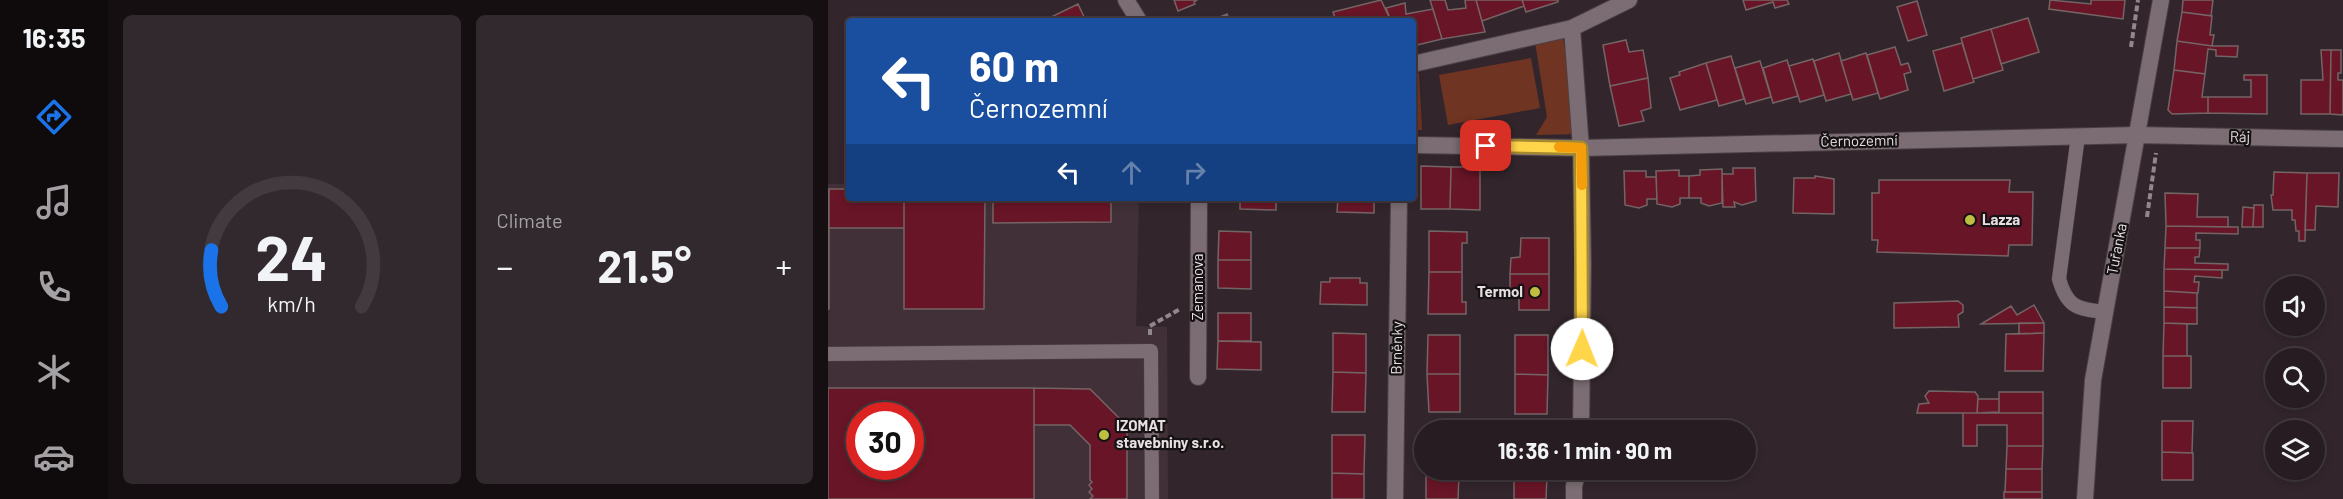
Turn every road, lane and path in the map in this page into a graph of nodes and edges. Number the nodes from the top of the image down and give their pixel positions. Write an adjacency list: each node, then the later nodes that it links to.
1 (1126, 0): 4 (street)
2 (1629, 0): 5 (street)
3 (2161, 0): 7 (street, Tuřanka)
4 (1137, 18)
5 (1572, 28): 6 (street); 11 (street)
6 (1416, 63)
7 (2137, 135): 8 (street, Černozemní); 9 (street, Ráj); 15 (street, Tuřanka)
8 (2078, 136): 11 (street, Černozemní); 15 (lane)
9 (2343, 139)
10 (1416, 145): 11 (street, Černozemní)
11 (1581, 148): 19 (street)
12 (1199, 201): 18 (street, Zemanova)
13 (1399, 201): 22 (street, Brněnky)
14 (1181, 306): 16 (path)
15 (2104, 312): 24 (street, Tuřanka)
16 (1151, 351): 17 (lane); 21 (lane)
17 (828, 354)
18 (1198, 377)
19 (1581, 420)
20 (1576, 480): 23 (street)
21 (1152, 499)
22 (1395, 499)
23 (1574, 499)
24 (2085, 499)

